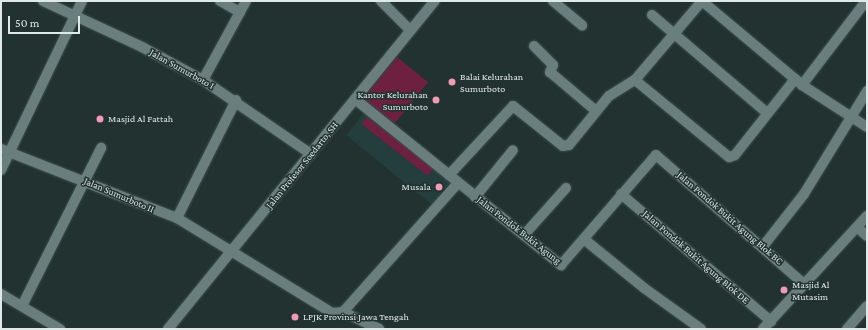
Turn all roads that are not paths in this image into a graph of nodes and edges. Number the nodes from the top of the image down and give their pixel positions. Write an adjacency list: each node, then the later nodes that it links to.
1 (43, 1): 12 (street, Jalan Sumurboto I)
2 (82, 1): 12 (street)
3 (220, 1): 10 (street)
4 (246, 1): 10 (street)
5 (381, 1): 14 (street)
6 (435, 1): 14 (street, Jalan Profesor Soedarto, SH)
7 (553, 1): 13 (street)
8 (702, 1): 15 (street); 19 (street)
9 (866, 1): 19 (street)
10 (240, 12): 17 (street)
11 (652, 15): 15 (street)
12 (74, 16): 17 (street, Jalan Sumurboto I); 28 (street)
13 (582, 25)
14 (410, 30): 21 (street, Jalan Profesor Soedarto, SH)
15 (675, 35): 18 (street); 24 (street)
16 (534, 46): 23 (street)
17 (203, 80): 22 (street, Jalan Sumurboto I)
18 (635, 80): 23 (street); 24 (street)
19 (798, 82): 24 (street); 25 (street)
20 (867, 91): 25 (street)
21 (355, 99): 30 (street, Jalan Profesor Soedarto, SH); 32 (street, Jalan Pondok Bukit Agung)
22 (236, 100): 30 (street, Jalan Sumurboto I); 39 (street)
23 (596, 111): 32 (street)
24 (767, 113)
25 (849, 118): 26 (street); 44 (street)
26 (867, 127)
27 (101, 148): 33 (street)
28 (5, 150): 31 (street); 33 (street, Jalan Sumurboto II)
29 (513, 150): 37 (street)
30 (311, 154): 45 (street, Jalan Profesor Soedarto, SH)
31 (1, 170)
32 (449, 175): 34 (street, Jalan Pondok Bukit Agung)
33 (87, 181): 39 (street, Jalan Sumurboto II); 48 (street)
34 (458, 183): 37 (street, Jalan Pondok Bukit Agung); 50 (street)
35 (566, 188): 41 (street)
36 (622, 194): 43 (street); 44 (street, Jalan Pondok Bukit Agung Blok BC); 51 (street, Jalan Pondok Bukit Agung Blok DE)
37 (475, 197): 41 (street, Jalan Pondok Bukit Agung)
38 (867, 216): 40 (street)
39 (177, 218): 45 (street, Jalan Sumurboto II)
40 (858, 227): 42 (street); 46 (street)
41 (524, 235): 43 (street, Jalan Pondok Bukit Agung)
42 (867, 236)
43 (585, 240): 52 (street)
44 (764, 245): 46 (street, Jalan Pondok Bukit Agung Blok BC)
45 (232, 252): 50 (street, Jalan Sumurboto II); 54 (street, Jalan Profesor Soedarto, SH)
46 (804, 284): 51 (street)
47 (1, 294): 48 (street)
48 (22, 306): 53 (street)
49 (867, 306): 57 (street)
50 (343, 312): 55 (street, Jalan Sumurboto II)
51 (771, 321): 56 (street)
52 (698, 328)
53 (60, 329)
54 (168, 329)
55 (379, 329)
56 (763, 329)
57 (847, 329)

